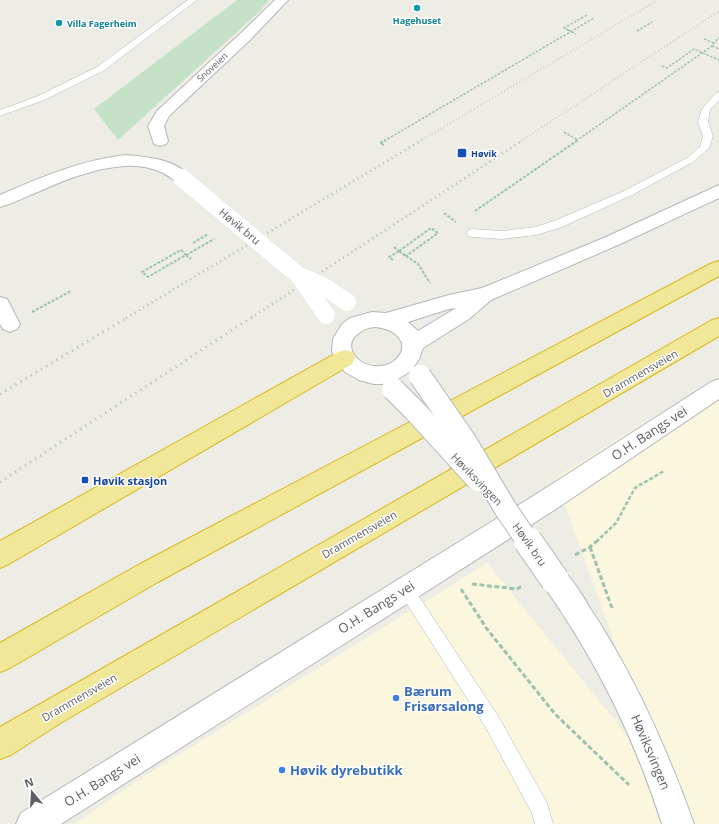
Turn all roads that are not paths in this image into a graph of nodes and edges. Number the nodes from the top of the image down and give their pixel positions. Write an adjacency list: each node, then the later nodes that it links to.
1 (193, 0): 4 (lane)
2 (282, 0): 5 (main road, Snoveien)
3 (719, 95): 8 (lane)
4 (0, 113)
5 (160, 140)
6 (718, 190): 11 (main road)
7 (0, 201): 10 (main road, Høvik bru, bridge)
8 (472, 233)
9 (719, 268): 24 (highway)
10 (298, 274): 13 (main road, bridge); 16 (main road, bridge)
11 (485, 295): 13 (main road); 17 (main road)
12 (0, 304): 14 (main road)
13 (382, 320): 16 (main road); 17 (main road)
14 (10, 324)
15 (719, 326): 25 (highway, Drammensveien)
16 (343, 350): 18 (main road); 21 (highway)
17 (414, 360): 18 (main road); 20 (main road, Høviksvingen, bridge)
18 (373, 375): 20 (main road, Høviksvingen, bridge)
19 (719, 388): 23 (main road, O.H. Bangs vei)
20 (505, 508): 22 (main road, Høvik bru, bridge)
21 (0, 555)
22 (555, 580): 28 (main road, Høviksvingen)
23 (405, 588): 26 (main road, O.H. Bangs vei); 27 (lane)
24 (0, 658)
25 (0, 744)
26 (32, 824)
27 (544, 824)
28 (678, 824)

